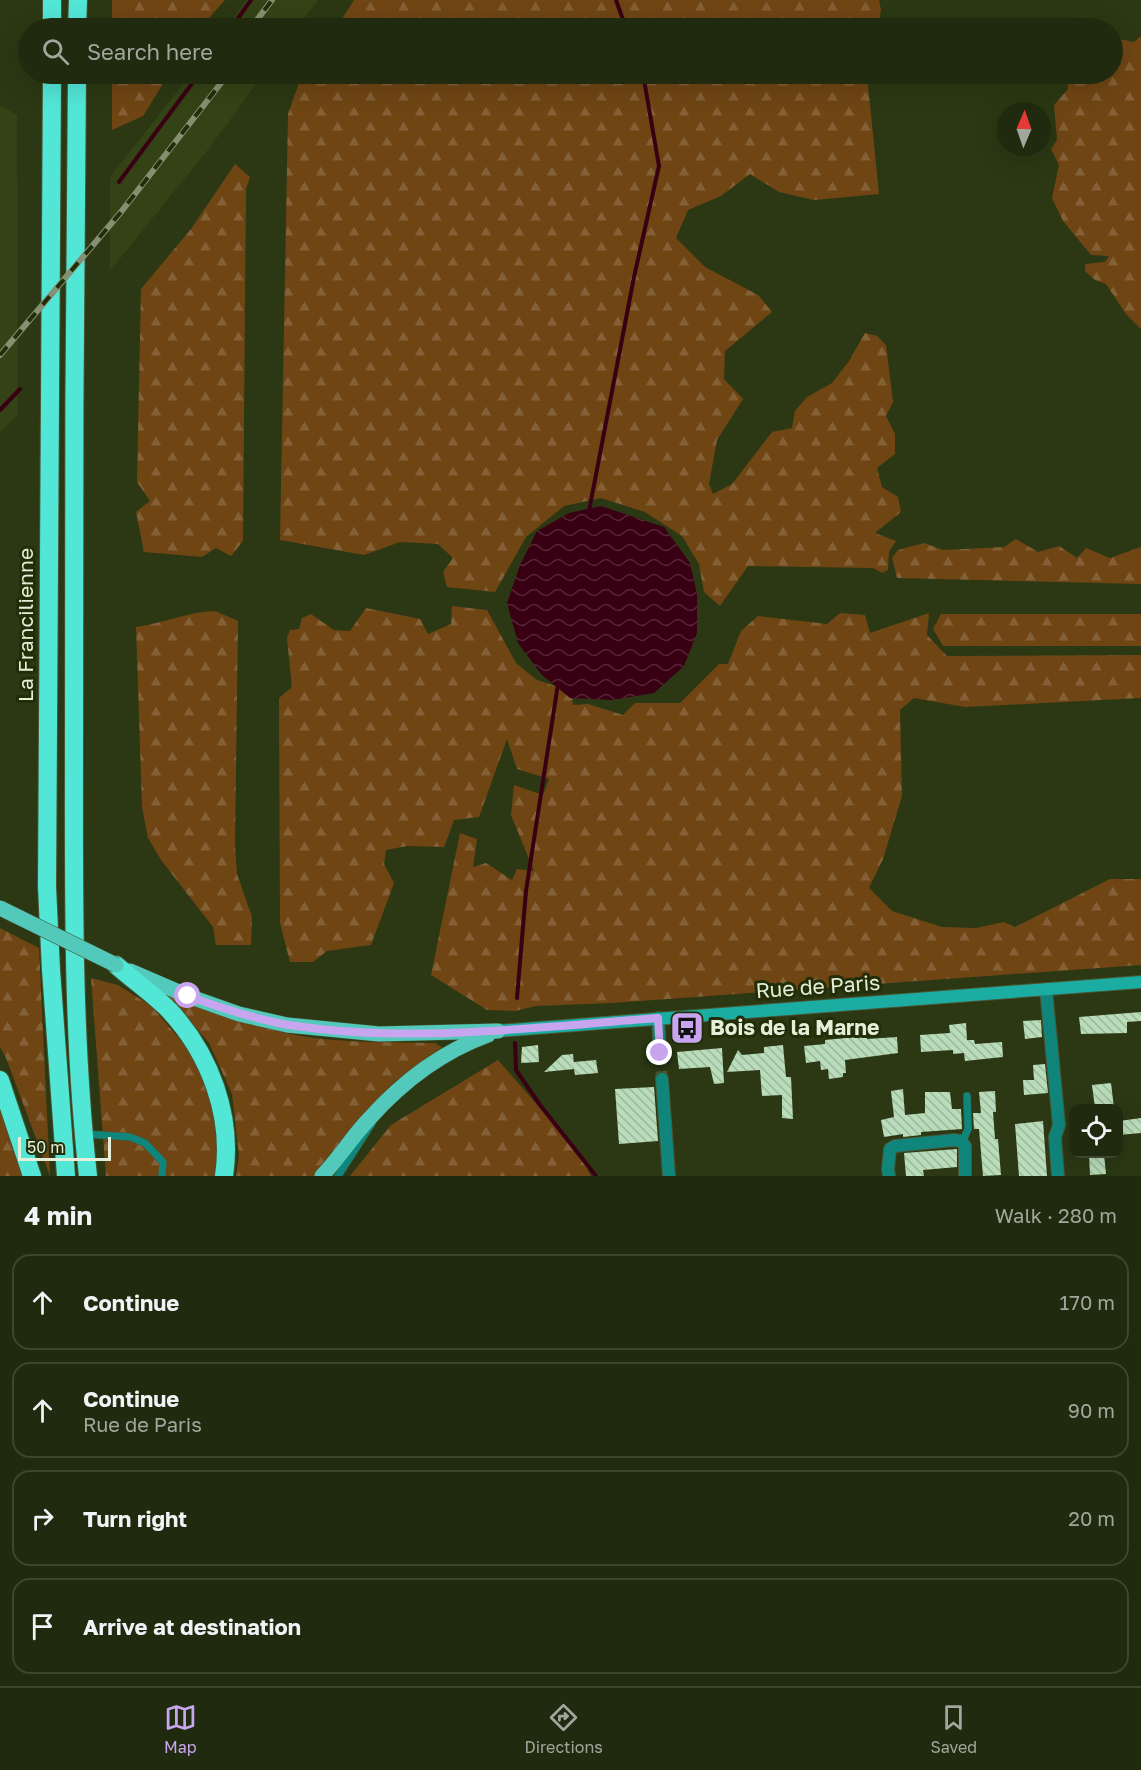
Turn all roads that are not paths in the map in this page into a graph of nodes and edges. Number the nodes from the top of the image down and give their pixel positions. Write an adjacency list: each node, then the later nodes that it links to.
1 (52, 0): 3 (highway)
2 (78, 0): 4 (highway)
3 (52, 18)
4 (77, 18)
5 (52, 84): 21 (highway, La Francilienne)
6 (77, 84): 18 (highway)
7 (0, 908): 8 (main road, bridge)
8 (116, 965): 12 (main road); 24 (highway)
9 (1141, 982): 10 (main road, Rue de Paris)
10 (1046, 989): 11 (main road, Rue de Paris); 30 (street)
11 (658, 1018): 12 (main road, Rue de Paris); 13 (street)
12 (498, 1031): 17 (main road)
13 (660, 1053)
14 (662, 1079): 27 (street)
15 (0, 1080): 20 (highway)
16 (967, 1096): 19 (lane)
17 (379, 1109): 25 (main road); 26 (lane)
18 (83, 1134): 22 (highway); 23 (lane)
19 (962, 1143): 28 (street); 29 (street)
20 (32, 1176)
21 (66, 1176)
22 (88, 1176)
23 (162, 1176)
24 (224, 1176)
25 (322, 1176)
26 (338, 1176)
27 (669, 1176)
28 (890, 1176)
29 (965, 1176)
30 (1058, 1176)

